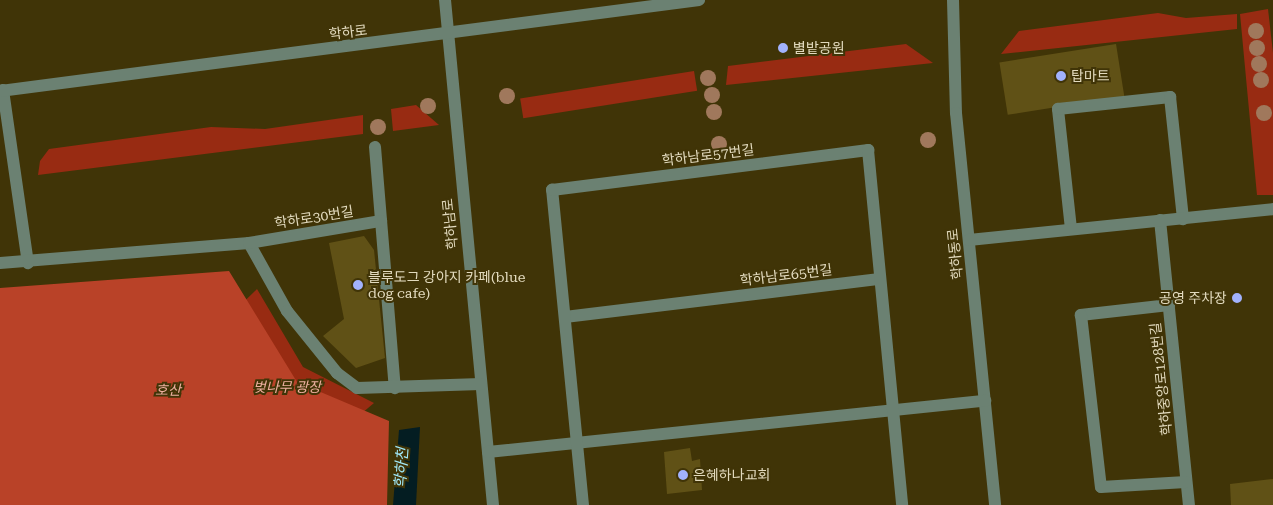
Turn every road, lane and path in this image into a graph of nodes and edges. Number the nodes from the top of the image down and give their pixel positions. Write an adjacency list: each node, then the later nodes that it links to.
1 (445, 0): 4 (street, 학하남로)
2 (699, 0): 4 (street, 학하로)
3 (953, 0): 12 (street, 학하동로)
4 (446, 35): 5 (street, 학하로); 19 (street, 학하남로)
5 (1, 90): 15 (street)
6 (375, 148): 10 (street)
7 (1273, 209): 8 (street)
8 (1183, 218): 9 (street); 11 (street)
9 (1160, 220): 11 (street); 17 (street, 학하중앙로128번길)
10 (381, 221): 13 (street, 학하로30번길); 20 (street)
11 (1071, 229): 12 (street)
12 (969, 240): 21 (street, 학하동로)
13 (249, 243): 15 (street, 학하로30번길); 20 (street)
14 (0, 263): 15 (street, 학하로30번길)
15 (28, 263)
16 (880, 279): 18 (street, 학하남로65번길); 18 (street, 학하남로57번길); 22 (street)
17 (1169, 306): 25 (street, 학하중앙로128번길); 25 (street)
18 (565, 317): 23 (street)
19 (481, 384): 20 (street); 24 (street, 학하남로)
20 (395, 388)
21 (985, 401): 22 (street); 29 (street, 학하동로)
22 (893, 410): 23 (street); 28 (street)
23 (577, 441): 24 (street); 27 (street)
24 (488, 452): 26 (street, 학하남로)
25 (1186, 482): 30 (street, 학하중앙로128번길)
26 (493, 505)
27 (583, 505)
28 (902, 505)
29 (995, 505)
30 (1189, 505)

